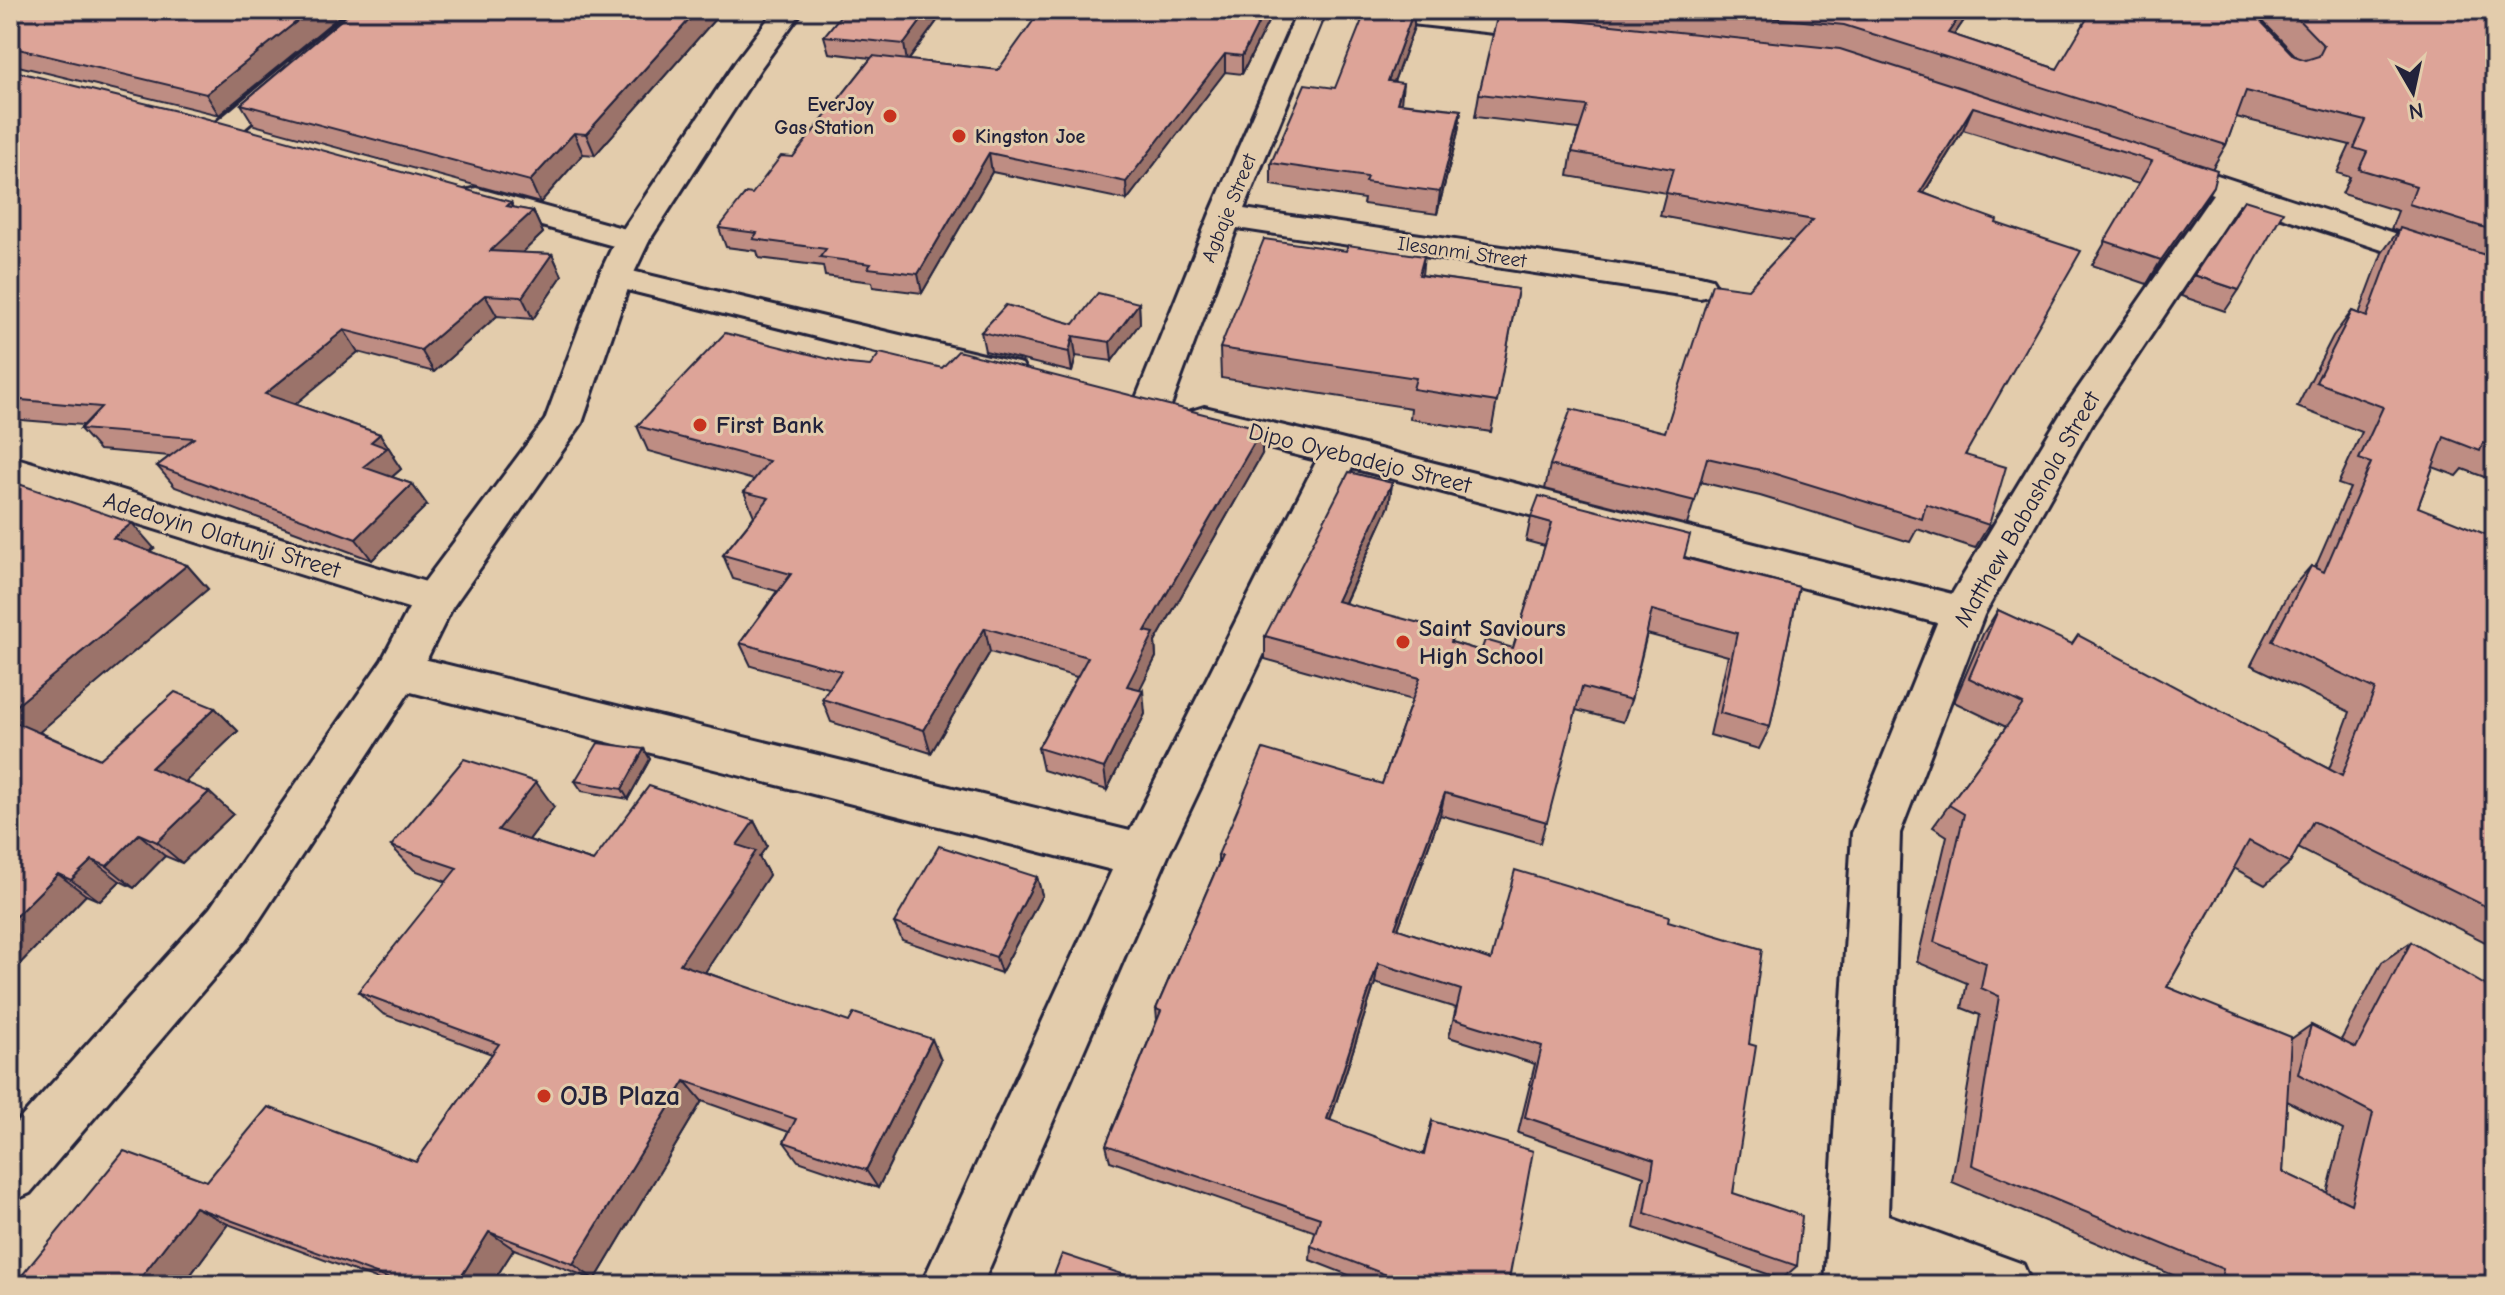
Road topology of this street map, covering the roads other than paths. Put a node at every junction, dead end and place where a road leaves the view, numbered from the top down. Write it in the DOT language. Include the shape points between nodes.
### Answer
graph roads {
  1 [pos="369,10"];
  2 [pos="789,10"];
  3 [pos="1312,10"];
  4 [pos="1356,10"];
  5 [pos="1588,35"];
  6 [pos="195,121"];
  7 [pos="2172,170"];
  8 [pos="2232,190"];
  9 [pos="452,191"];
  10 [pos="1225,216"];
  11 [pos="624,259"];
  12 [pos="2495,277"];
  13 [pos="1700,287"];
  14 [pos="1044,382"];
  15 [pos="1136,404"];
  16 [pos="1340,452"];
  17 [pos="10,470"];
  18 [pos="434,600"];
  19 [pos="1963,613"];
  20 [pos="399,671"];
  21 [pos="1143,856"];
  22 [pos="10,1173"];
  23 [pos="1856,1259"];
  24 [pos="951,1285"];
  25 [pos="2002,1285"];
  1 -- 6 [label="street" via="241,133"];
  2 -- 11 [label="street" via="747,66"];
  3 -- 10 [label="street, Agbaje Street"];
  4 -- 5 [label="street"];
  7 -- 8 [label="street"];
  8 -- 12 [label="street"];
  8 -- 19 [label="street, Matthew Babashola Street" via="2076,419"];
  9 -- 11 [label="street"];
  10 -- 13 [label="street, Ilesanmi Street"];
  10 -- 15 [label="street, Agbaje Street"];
  11 -- 14 [label="street"];
  11 -- 18 [label="street" via="563,423"];
  15 -- 16 [label="street, Dipo Oyebadejo Street"];
  16 -- 19 [label="street, Dipo Oyebadejo Street"];
  16 -- 21 [label="street"];
  17 -- 18 [label="street, Adedoyin Olatunji Street"];
  18 -- 20 [label="street"];
  19 -- 23 [label="street, Matthew Babashola Street" via="1876,833"];
  20 -- 21 [label="street"];
  20 -- 22 [label="street" via="228,924"];
  21 -- 24 [label="street"];
  23 -- 25 [label="street"];
}
